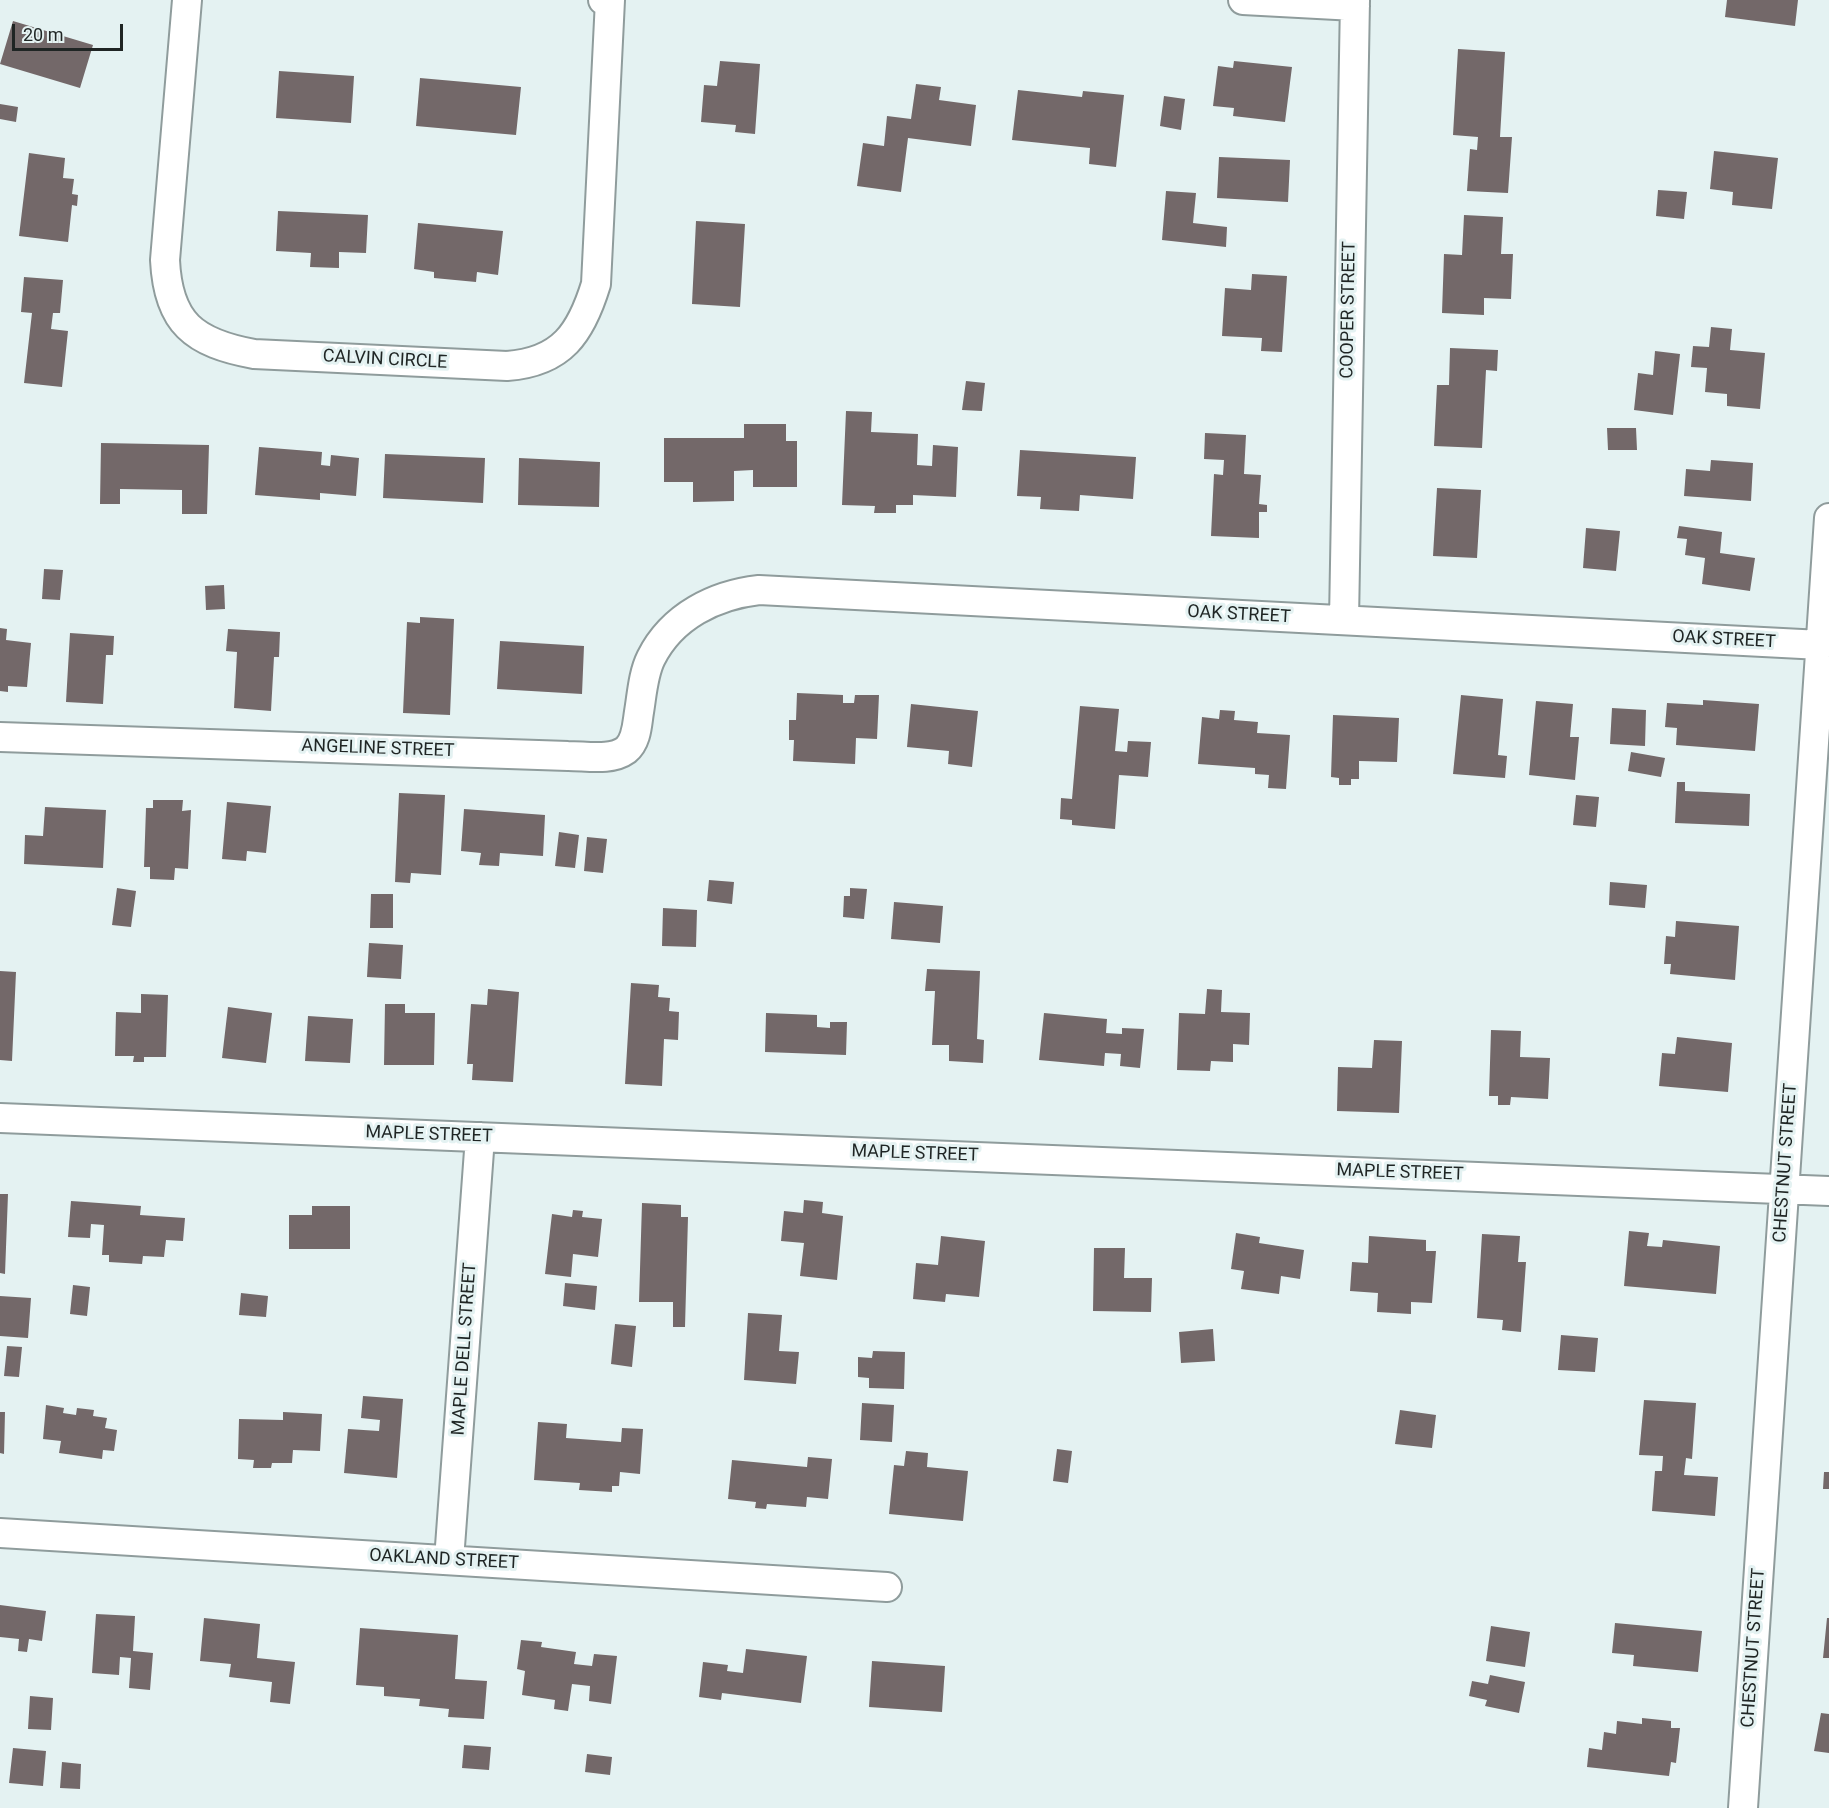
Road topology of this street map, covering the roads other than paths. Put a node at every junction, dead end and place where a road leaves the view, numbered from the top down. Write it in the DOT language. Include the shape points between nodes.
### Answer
graph roads {
  1 [pos="188,0"];
  2 [pos="603,0"];
  3 [pos="610,0"];
  4 [pos="1243,0"];
  5 [pos="1355,3"];
  6 [pos="1829,518"];
  7 [pos="1344,620"];
  8 [pos="669,633"];
  9 [pos="1821,645"];
  10 [pos="0,737"];
  11 [pos="0,1118"];
  12 [pos="480,1137"];
  13 [pos="1784,1189"];
  14 [pos="1829,1191"];
  15 [pos="0,1533"];
  16 [pos="449,1560"];
  17 [pos="887,1587"];
  18 [pos="1743,1808"];
  1 -- 3 [label="street, CALVIN CIRCLE" via="165,260 169,296 183,321 208,340 254,354 507,366 535,361 562,348 579,328 596,284"];
  2 -- 3 [label="street"];
  4 -- 5 [label="street"];
  5 -- 7 [label="street, COOPER STREET"];
  6 -- 9 [label="street, CHESTNUT STREET"];
  7 -- 8 [label="street, OAK STREET" via="759,590 739,592 703,606"];
  7 -- 9 [label="street, OAK STREET"];
  8 -- 10 [label="street, ANGELINE STREET" via="651,659 634,739 626,750 615,755"];
  9 -- 13 [label="street, CHESTNUT STREET"];
  11 -- 12 [label="street, MAPLE STREET"];
  12 -- 13 [label="street, MAPLE STREET"];
  12 -- 16 [label="street, MAPLE DELL STREET"];
  13 -- 14 [label="street, MAPLE STREET"];
  13 -- 18 [label="street, CHESTNUT STREET"];
  15 -- 16 [label="street, OAKLAND STREET"];
  16 -- 17 [label="street, OAKLAND STREET"];
}
